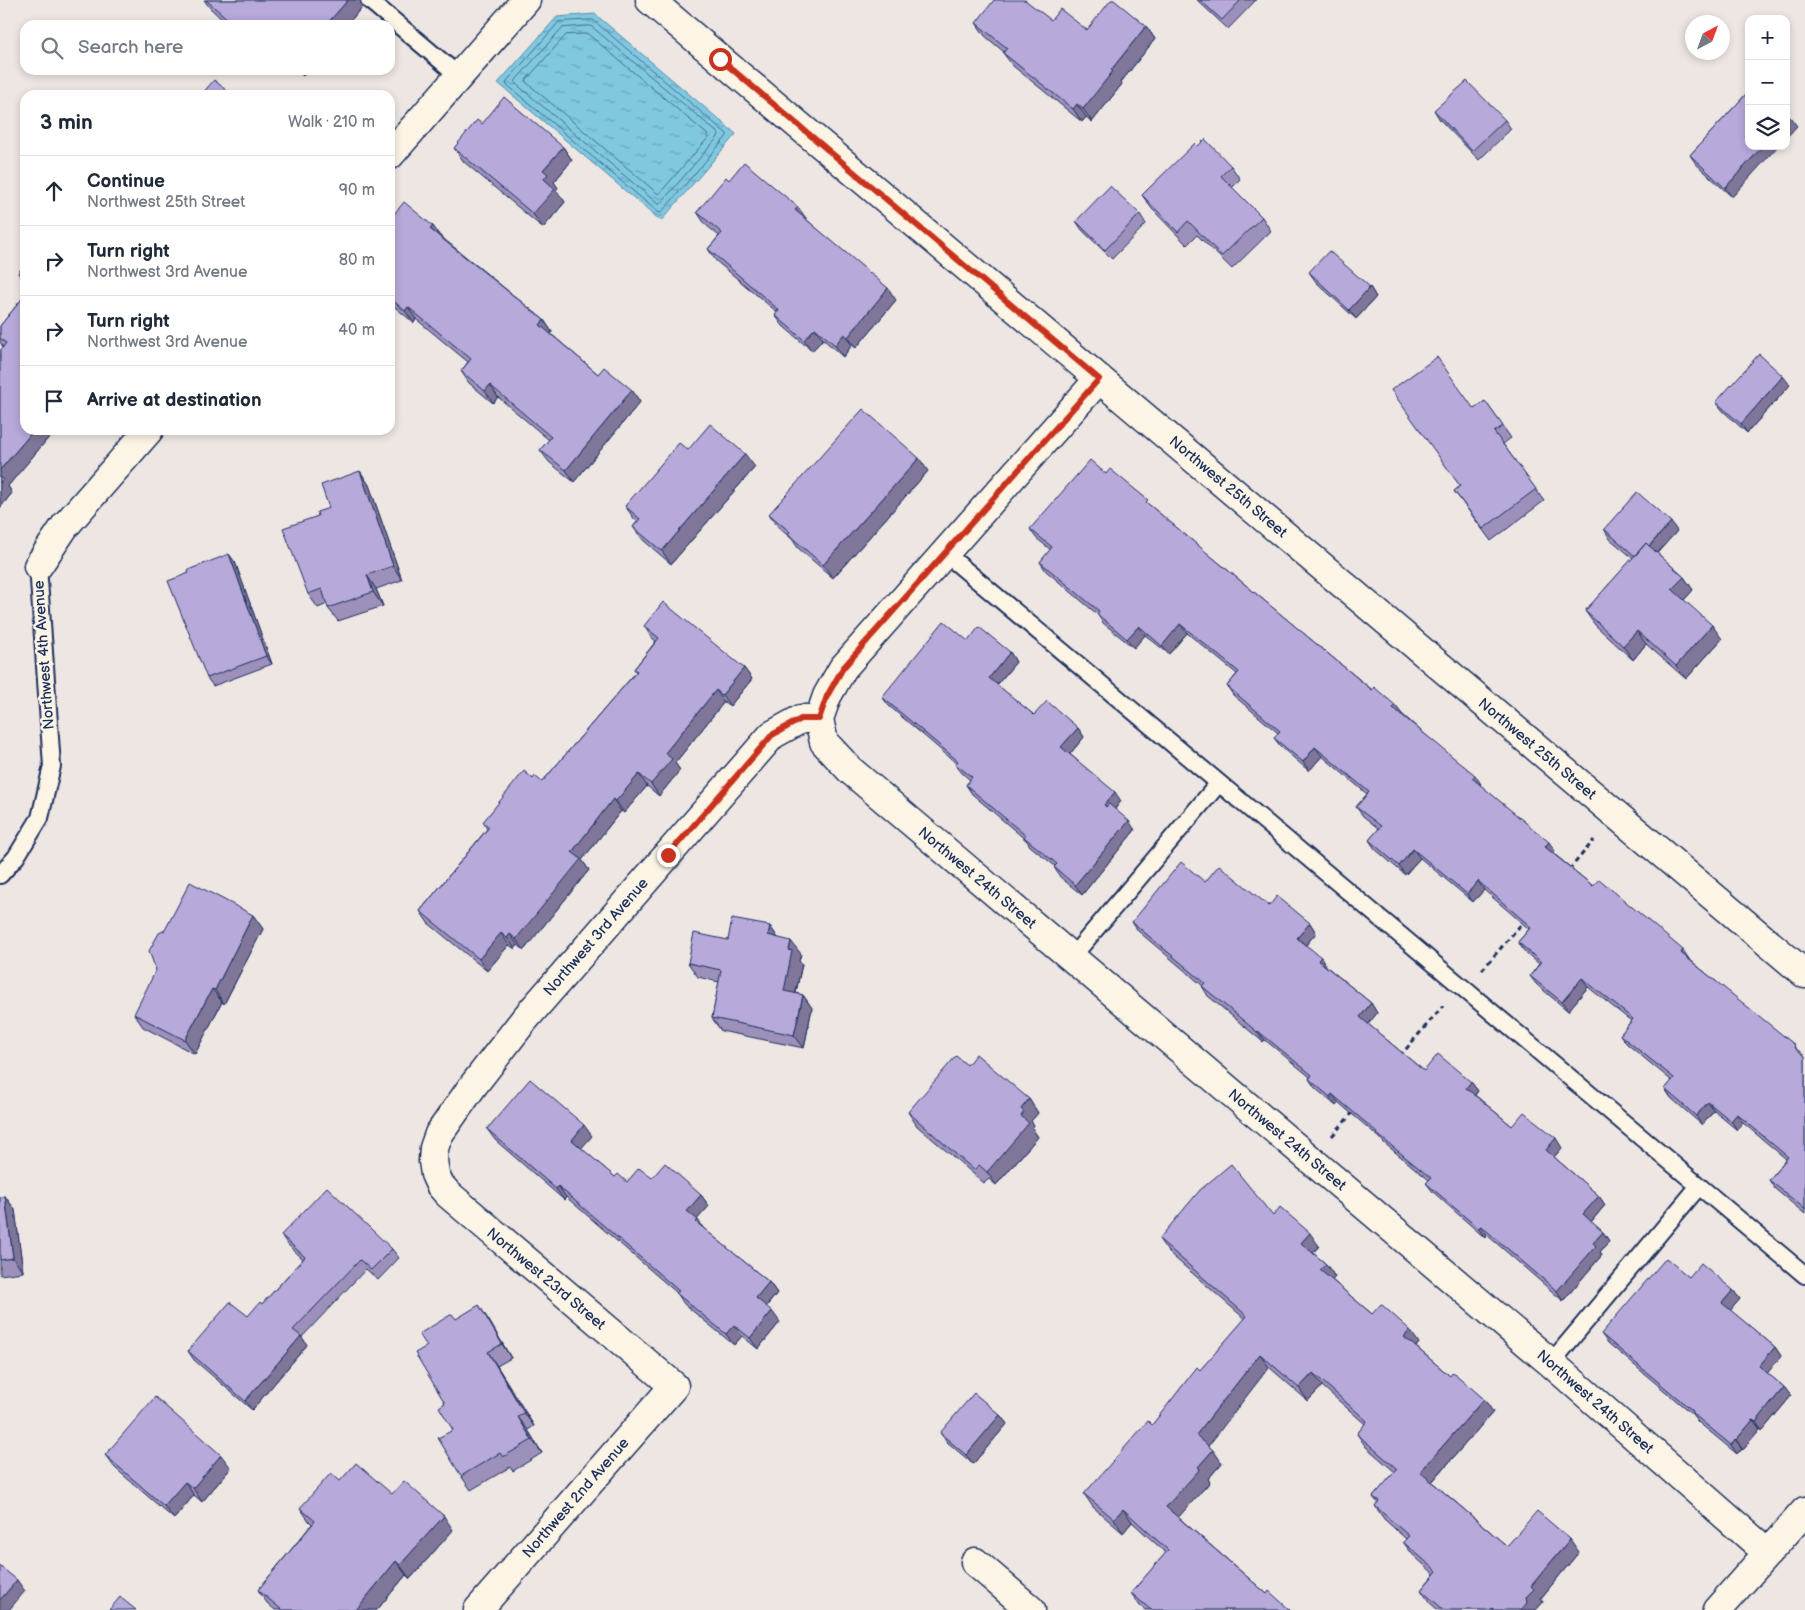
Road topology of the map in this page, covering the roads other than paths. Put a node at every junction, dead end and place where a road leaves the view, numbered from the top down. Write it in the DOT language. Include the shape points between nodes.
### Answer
graph roads {
  1 [pos="369,0"];
  2 [pos="526,0"];
  3 [pos="650,0"];
  4 [pos="393,20"];
  5 [pos="395,22"];
  6 [pos="460,76"];
  7 [pos="395,149"];
  8 [pos="1099,379"];
  9 [pos="145,435"];
  10 [pos="944,553"];
  11 [pos="38,566"];
  12 [pos="819,719"];
  13 [pos="1218,783"];
  14 [pos="0,875"];
  15 [pos="1071,958"];
  16 [pos="1805,974"];
  17 [pos="433,1161"];
  18 [pos="1699,1186"];
  19 [pos="1805,1275"];
  20 [pos="1551,1363"];
  21 [pos="674,1386"];
  22 [pos="1805,1511"];
  23 [pos="1768,1553"];
  24 [pos="974,1562"];
  25 [pos="478,1610"];
  26 [pos="1030,1610"];
  27 [pos="1717,1610"];
  1 -- 4 [label="lane"];
  2 -- 6 [label="street"];
  3 -- 8 [label="street, Northwest 25th Street"];
  5 -- 6 [label="lane"];
  6 -- 7 [label="street"];
  8 -- 10 [label="street"];
  8 -- 16 [label="street, Northwest 25th Street"];
  9 -- 11 [label="street, Northwest 4th Avenue" via="65,526"];
  10 -- 12 [label="street" via="843,668 827,696"];
  10 -- 13 [label="lane"];
  11 -- 14 [label="lane, Northwest 4th Avenue" via="52,766 40,818 16,857"];
  12 -- 15 [label="street, Northwest 24th Street" via="824,742 850,770"];
  12 -- 17 [label="street, Northwest 3rd Avenue" via="801,719 765,742 524,1020 439,1134"];
  13 -- 15 [label="lane"];
  13 -- 18 [label="lane"];
  15 -- 20 [label="street, Northwest 24th Street"];
  17 -- 21 [label="street, Northwest 23rd Street" via="440,1185 448,1194"];
  18 -- 19 [label="lane"];
  18 -- 20 [label="lane"];
  20 -- 23 [label="street, Northwest 24th Street"];
  21 -- 25 [label="street, Northwest 2nd Avenue"];
  22 -- 23 [label="street"];
  23 -- 27 [label="street"];
  24 -- 26 [label="street"];
}
